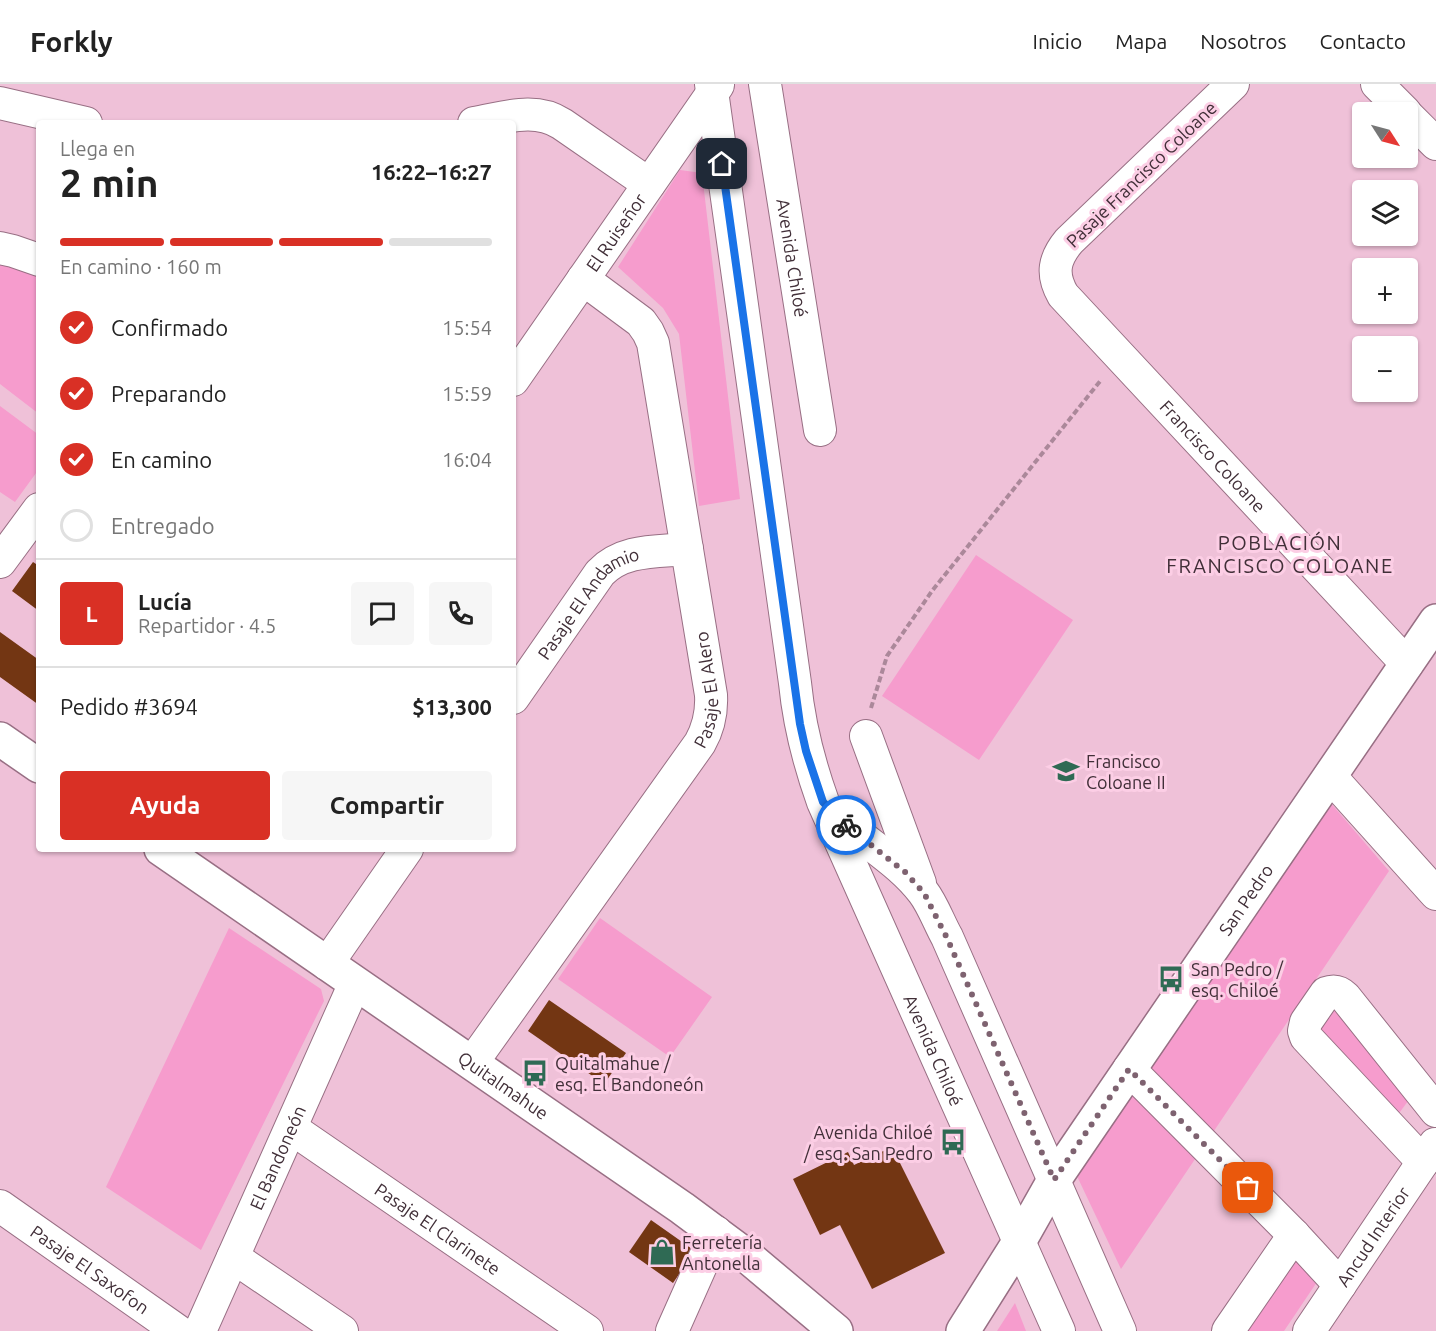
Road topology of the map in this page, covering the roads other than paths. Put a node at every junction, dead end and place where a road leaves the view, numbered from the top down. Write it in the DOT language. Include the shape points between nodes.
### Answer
graph roads {
  1 [pos="765,84"];
  2 [pos="1233,84"];
  3 [pos="1377,84"];
  4 [pos="714,87"];
  5 [pos="1394,102"];
  6 [pos="0,103"];
  7 [pos="73,120"];
  8 [pos="491,120"];
  9 [pos="1418,126"];
  10 [pos="1436,144"];
  11 [pos="649,184"];
  12 [pos="0,248"];
  13 [pos="36,259"];
  14 [pos="1056,268"];
  15 [pos="583,279"];
  16 [pos="518,363"];
  17 [pos="820,430"];
  18 [pos="36,513"];
  19 [pos="687,549"];
  20 [pos="0,562"];
  21 [pos="1436,621"];
  22 [pos="1407,664"];
  23 [pos="516,694"];
  24 [pos="866,736"];
  25 [pos="0,739"];
  26 [pos="36,764"];
  27 [pos="1330,776"];
  28 [pos="823,802"];
  29 [pos="405,852"];
  30 [pos="176,853"];
  31 [pos="924,893"];
  32 [pos="1436,894"];
  33 [pos="327,964"];
  34 [pos="355,983"];
  35 [pos="472,1063"];
  36 [pos="1129,1069"];
  37 [pos="1436,1111"];
  38 [pos="291,1128"];
  39 [pos="1430,1152"];
  40 [pos="1054,1180"];
  41 [pos="0,1206"];
  42 [pos="716,1232"];
  43 [pos="1294,1235"];
  44 [pos="1019,1242"];
  45 [pos="233,1257"];
  46 [pos="1340,1285"];
  47 [pos="178,1331"];
  48 [pos="200,1331"];
  49 [pos="342,1331"];
  50 [pos="587,1331"];
  51 [pos="672,1331"];
  52 [pos="837,1331"];
  53 [pos="963,1331"];
  54 [pos="1059,1331"];
  55 [pos="1120,1331"];
  56 [pos="1228,1331"];
  57 [pos="1309,1331"];
  1 -- 17 [label="street, Avenida Chiloé"];
  2 -- 14 [label="street, Pasaje Francisco Coloane" via="1069,241"];
  3 -- 5 [label="street"];
  4 -- 11 [label="street, El Ruiseñor"];
  4 -- 28 [label="street, Avenida Chiloé" via="797,704 806,751"];
  6 -- 7 [label="street"];
  8 -- 11 [label="street" via="537,113 555,119"];
  9 -- 10 [label="street"];
  11 -- 15 [label="street, El Ruiseñor"];
  12 -- 13 [label="street"];
  14 -- 22 [label="street, Francisco Coloane" via="1063,296"];
  15 -- 16 [label="street, El Ruiseñor"];
  15 -- 19 [label="street, Pasaje El Alero" via="641,322 653,343"];
  18 -- 20 [label="street"];
  19 -- 23 [label="street, Pasaje El Andamio" via="636,554 607,566"];
  19 -- 35 [label="street, Pasaje El Alero" via="711,695 707,732"];
  21 -- 22 [label="street, San Pedro"];
  22 -- 27 [label="street, San Pedro"];
  24 -- 31 [label="street"];
  25 -- 26 [label="street"];
  27 -- 32 [label="street"];
  27 -- 36 [label="street, San Pedro"];
  28 -- 31 [label="street, Avenida Chiloé"];
  28 -- 44 [label="street, Avenida Chiloé"];
  29 -- 33 [label="street"];
  30 -- 33 [label="street, Quitalmahue"];
  31 -- 40 [label="street, Avenida Chiloé"];
  33 -- 34 [label="street, Quitalmahue"];
  34 -- 35 [label="street, Quitalmahue"];
  34 -- 38 [label="street, El Bandoneón"];
  35 -- 42 [label="street, Quitalmahue"];
  36 -- 40 [label="street, San Pedro"];
  36 -- 43 [label="street"];
  37 -- 39 [label="street" via="1345,997 1337,992 1326,993 1304,1026 1306,1037"];
  38 -- 45 [label="street, El Bandoneón"];
  38 -- 50 [label="street, Pasaje El Clarinete"];
  39 -- 46 [label="street, Ancud Interior"];
  40 -- 44 [label="street, San Pedro"];
  40 -- 55 [label="street, Avenida Chiloé"];
  41 -- 47 [label="street, Pasaje El Saxofon"];
  42 -- 51 [label="street"];
  42 -- 52 [label="street, Quitalmahue"];
  43 -- 46 [label="street"];
  43 -- 56 [label="street"];
  44 -- 53 [label="street, San Pedro"];
  44 -- 54 [label="street, Avenida Chiloé"];
  45 -- 48 [label="street, El Bandoneón"];
  45 -- 49 [label="street"];
  46 -- 57 [label="street, Ancud Interior"];
}
